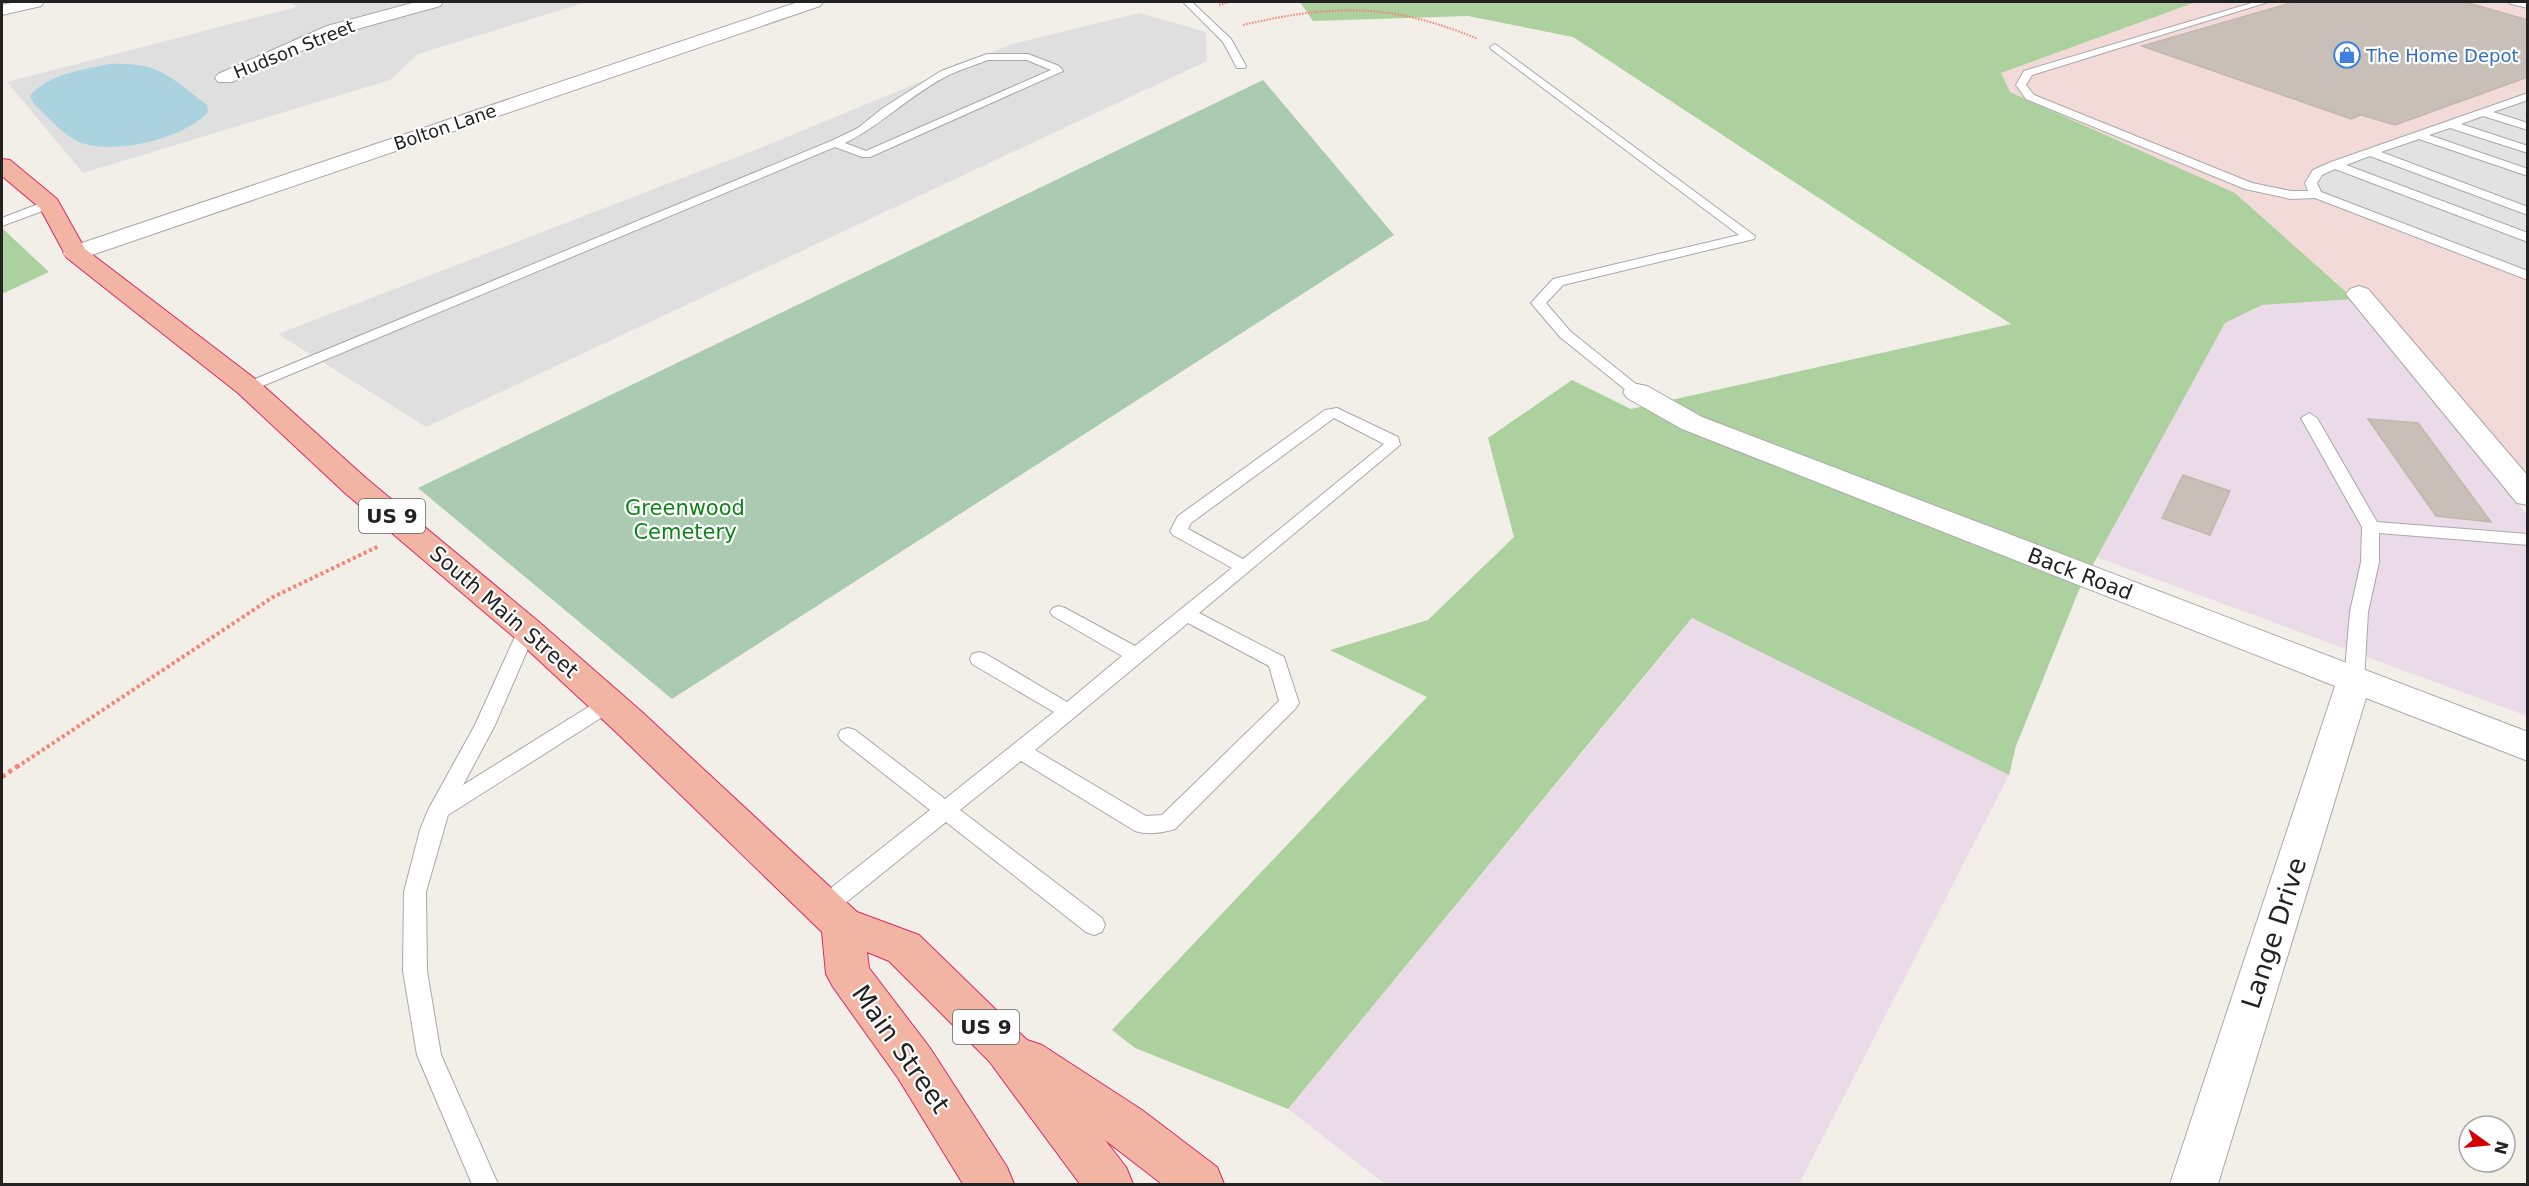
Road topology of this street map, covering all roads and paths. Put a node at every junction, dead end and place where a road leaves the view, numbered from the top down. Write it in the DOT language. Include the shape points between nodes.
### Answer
graph roads {
  1 [pos="35,2"];
  2 [pos="434,2"];
  3 [pos="814,2"];
  4 [pos="1187,2"];
  5 [pos="2263,2"];
  6 [pos="2514,2"];
  7 [pos="2528,5"];
  8 [pos="2,10"];
  9 [pos="1218,32"];
  10 [pos="1495,47"];
  11 [pos="1241,66"];
  12 [pos="225,78"];
  13 [pos="2527,96"];
  14 [pos="2482,112"];
  15 [pos="2450,123"];
  16 [pos="2528,127"];
  17 [pos="2418,135"];
  18 [pos="835,143"];
  19 [pos="2528,150"];
  20 [pos="2369,152"];
  21 [pos="2,165"];
  22 [pos="2335,165"];
  23 [pos="2528,174"];
  24 [pos="2316,194"];
  25 [pos="49,204"];
  26 [pos="2528,211"];
  27 [pos="2,222"];
  28 [pos="2528,238"];
  29 [pos="75,253"];
  30 [pos="2528,276"];
  31 [pos="2359,294"];
  32 [pos="248,387"];
  33 [pos="1636,392"];
  34 [pos="2308,418"];
  35 [pos="2528,496"];
  36 [pos="2371,527"];
  37 [pos="410,531"];
  38 [pos="2528,540"];
  39 [pos="1244,567"];
  40 [pos="1059,612"];
  41 [pos="1186,614"];
  42 [pos="527,630"];
  43 [pos="1135,655"];
  44 [pos="979,659"];
  45 [pos="2354,681"];
  46 [pos="608,704"];
  47 [pos="1067,711"];
  48 [pos="848,735"];
  49 [pos="2528,747"];
  50 [pos="1020,751"];
  51 [pos="2,777"];
  52 [pos="439,810"];
  53 [pos="946,810"];
  54 [pos="833,915"];
  55 [pos="1094,925"];
  56 [pos="1005,1046"];
  57 [pos="485,1185"];
  58 [pos="990,1185"];
  59 [pos="1109,1185"];
  60 [pos="1200,1185"];
  61 [pos="2194,1185"];
  1 -- 8 [label="street"];
  2 -- 12 [label="street, Hudson Street" via="333,30"];
  3 -- 29 [label="street, Bolton Lane"];
  4 -- 9 [label="lane"];
  5 -- 24 [label="lane" via="2028,74 2021,85 2030,97 2249,186 2290,195"];
  6 -- 7 [label="lane"];
  9 -- 10 [label="path" via="1298,12 1358,8 1390,11 1430,22"];
  9 -- 11 [label="lane"];
  10 -- 33 [label="lane" via="1749,236 1558,282 1538,303 1565,334"];
  13 -- 14 [label="lane"];
  14 -- 15 [label="lane"];
  14 -- 16 [label="lane"];
  15 -- 17 [label="lane"];
  15 -- 19 [label="lane"];
  17 -- 20 [label="lane"];
  17 -- 23 [label="lane"];
  18 -- 18 [label="lane" via="866,155 1058,72 1028,57 987,57 945,73 862,130"];
  18 -- 32 [label="lane"];
  20 -- 22 [label="lane"];
  20 -- 26 [label="lane"];
  21 -- 25 [label="highway, South Main Street / US 9"];
  22 -- 24 [label="lane" via="2317,173 2311,183"];
  22 -- 28 [label="lane"];
  24 -- 30 [label="lane"];
  25 -- 27 [label="lane"];
  25 -- 29 [label="highway, South Main Street / US 9"];
  29 -- 32 [label="highway, South Main Street / US 9"];
  31 -- 35 [label="street"];
  32 -- 37 [label="highway, South Main Street / US 9"];
  33 -- 45 [label="street, Back Road" via="1692,423"];
  34 -- 36 [label="lane"];
  36 -- 38 [label="lane"];
  36 -- 45 [label="lane"];
  37 -- 42 [label="highway, South Main Street / US 9"];
  37 -- 51 [label="path" via="273,597"];
  39 -- 39 [label="lane" via="1392,446 1392,440 1330,412 1184,520 1179,531"];
  39 -- 41 [label="lane"];
  40 -- 43 [label="lane"];
  41 -- 43 [label="lane"];
  41 -- 50 [label="lane" via="1277,662 1289,702 1167,823 1143,825"];
  42 -- 46 [label="highway, South Main Street / US 9"];
  42 -- 52 [label="lane" via="484,725"];
  43 -- 47 [label="lane"];
  44 -- 47 [label="lane"];
  45 -- 49 [label="street, Back Road"];
  45 -- 61 [label="street, Lange Drive"];
  46 -- 52 [label="lane"];
  46 -- 54 [label="highway, South Main Street / US 9"];
  47 -- 50 [label="lane"];
  48 -- 53 [label="lane"];
  50 -- 53 [label="lane"];
  52 -- 57 [label="lane" via="415,892 415,971 429,1054"];
  53 -- 54 [label="lane"];
  53 -- 55 [label="lane"];
  54 -- 56 [label="highway, US 9" via="904,948"];
  54 -- 58 [label="highway, Main Street" via="848,974 914,1064"];
  56 -- 59 [label="highway, US 9"];
  56 -- 60 [label="highway" via="1125,1126"];
}
